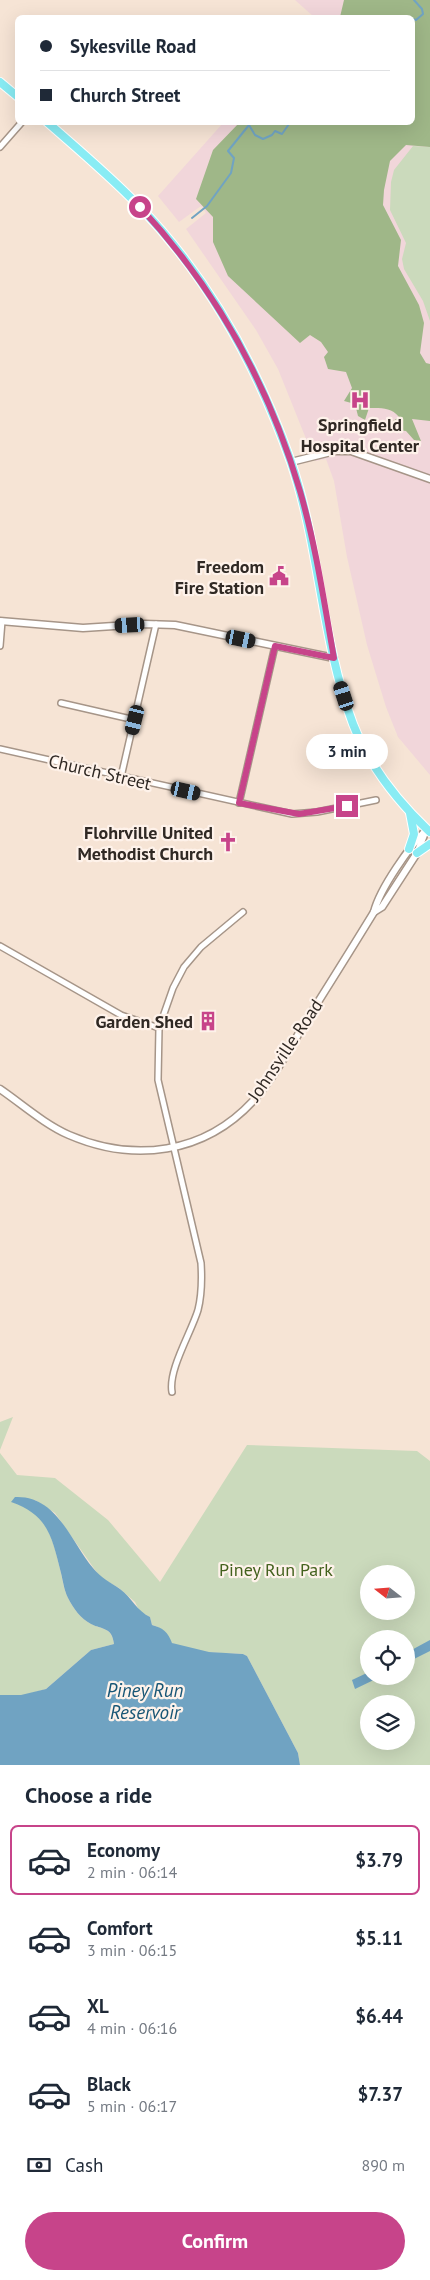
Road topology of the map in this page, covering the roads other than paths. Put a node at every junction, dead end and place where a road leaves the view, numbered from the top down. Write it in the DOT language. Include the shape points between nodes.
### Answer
graph roads {
  1 [pos="0,82"];
  2 [pos="15,94"];
  3 [pos="19,125"];
  4 [pos="50,125"];
  5 [pos="0,147"];
  6 [pos="291,462"];
  7 [pos="430,479"];
  8 [pos="1,621"];
  9 [pos="156,624"];
  10 [pos="0,646"];
  11 [pos="275,646"];
  12 [pos="334,658"];
  13 [pos="61,704"];
  14 [pos="135,720"];
  15 [pos="0,749"];
  16 [pos="121,776"];
  17 [pos="376,800"];
  18 [pos="239,803"];
  19 [pos="410,812"];
  20 [pos="428,830"];
  21 [pos="430,844"];
  22 [pos="409,849"];
  23 [pos="418,853"];
  24 [pos="243,912"];
  25 [pos="374,912"];
  26 [pos="0,946"];
  27 [pos="159,1028"];
  28 [pos="0,1088"];
  29 [pos="174,1148"];
  30 [pos="172,1392"];
  1 -- 2 [label="main road"];
  3 -- 5 [label="street"];
  4 -- 6 [label="main road" via="140,207 196,276 221,312 248,361"];
  6 -- 7 [label="street" via="335,451 352,451"];
  6 -- 12 [label="main road" via="309,523"];
  8 -- 9 [label="street" via="83,628"];
  8 -- 10 [label="street"];
  9 -- 11 [label="street"];
  9 -- 14 [label="street"];
  11 -- 12 [label="street"];
  11 -- 18 [label="street"];
  12 -- 19 [label="main road" via="347,705 365,748"];
  13 -- 14 [label="street"];
  14 -- 16 [label="street"];
  15 -- 16 [label="street, Church Street"];
  16 -- 18 [label="street, Church Street"];
  17 -- 18 [label="street, Church Street" via="299,814"];
  19 -- 20 [label="main road"];
  19 -- 22 [label="main road" via="414,834"];
  20 -- 22 [label="street, Johnsville Road"];
  20 -- 23 [label="street, Johnsville Road"];
  21 -- 23 [label="main road"];
  22 -- 25 [label="street, Johnsville Road"];
  23 -- 25 [label="street, Johnsville Road" via="382,908"];
  24 -- 27 [label="street" via="201,947 184,967"];
  25 -- 29 [label="street, Johnsville Road" via="254,1100 223,1126"];
  26 -- 27 [label="street" via="121,1015"];
  27 -- 29 [label="street" via="158,1080"];
  28 -- 29 [label="street, Johnsville Road" via="67,1134 102,1148 149,1151"];
  29 -- 30 [label="street" via="201,1263 202,1280 198,1310 172,1378"];
}
